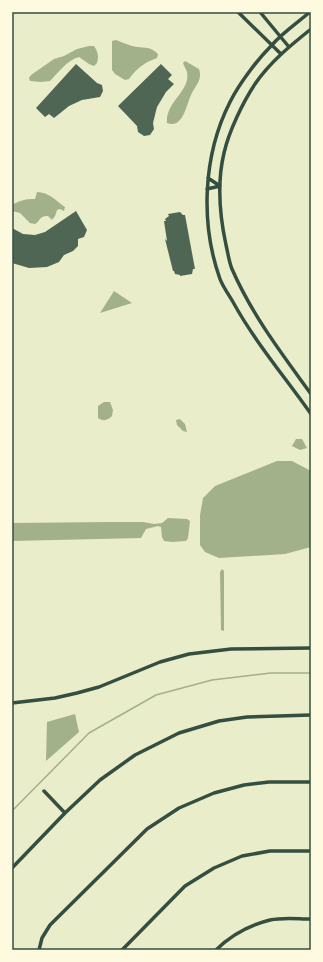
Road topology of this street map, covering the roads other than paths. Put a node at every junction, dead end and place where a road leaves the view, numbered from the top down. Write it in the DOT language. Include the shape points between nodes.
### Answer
graph roads {
  1 [pos="238,12"];
  2 [pos="260,12"];
  3 [pos="310,12"];
  4 [pos="311,29"];
  5 [pos="280,38"];
  6 [pos="271,45"];
  7 [pos="289,47"];
  8 [pos="281,54"];
  9 [pos="208,178"];
  10 [pos="220,186"];
  11 [pos="207,189"];
  12 [pos="311,394"];
  13 [pos="311,414"];
  14 [pos="311,648"];
  15 [pos="12,703"];
  16 [pos="311,714"];
  17 [pos="311,782"];
  18 [pos="44,792"];
  19 [pos="65,813"];
  20 [pos="311,851"];
  21 [pos="12,868"];
  22 [pos="311,919"];
  23 [pos="39,950"];
  24 [pos="122,950"];
  25 [pos="216,950"];
  1 -- 6 [label="street"];
  2 -- 5 [label="street"];
  3 -- 5 [label="street"];
  4 -- 7 [label="street"];
  5 -- 6 [label="street"];
  5 -- 7 [label="street"];
  6 -- 8 [label="street"];
  6 -- 9 [label="street" via="230,102 216,137"];
  7 -- 8 [label="street"];
  8 -- 10 [label="street" via="255,84 238,114 224,153"];
  9 -- 10 [label="street"];
  9 -- 11 [label="street"];
  10 -- 11 [label="street"];
  10 -- 12 [label="street" via="222,225 232,267 264,328"];
  11 -- 13 [label="street" via="209,237 220,279 243,320"];
  14 -- 15 [label="street" via="231,649 189,654 160,662 99,687 55,698"];
  16 -- 19 [label="street" via="219,721 179,733 135,755 100,780"];
  17 -- 23 [label="street" via="244,785 214,793 179,808 147,829 50,925 42,938"];
  18 -- 19 [label="street"];
  19 -- 21 [label="street"];
  20 -- 24 [label="street" via="270,851 242,856 214,868 185,886"];
  22 -- 25 [label="street" via="271,920 246,929 226,940"];
}
